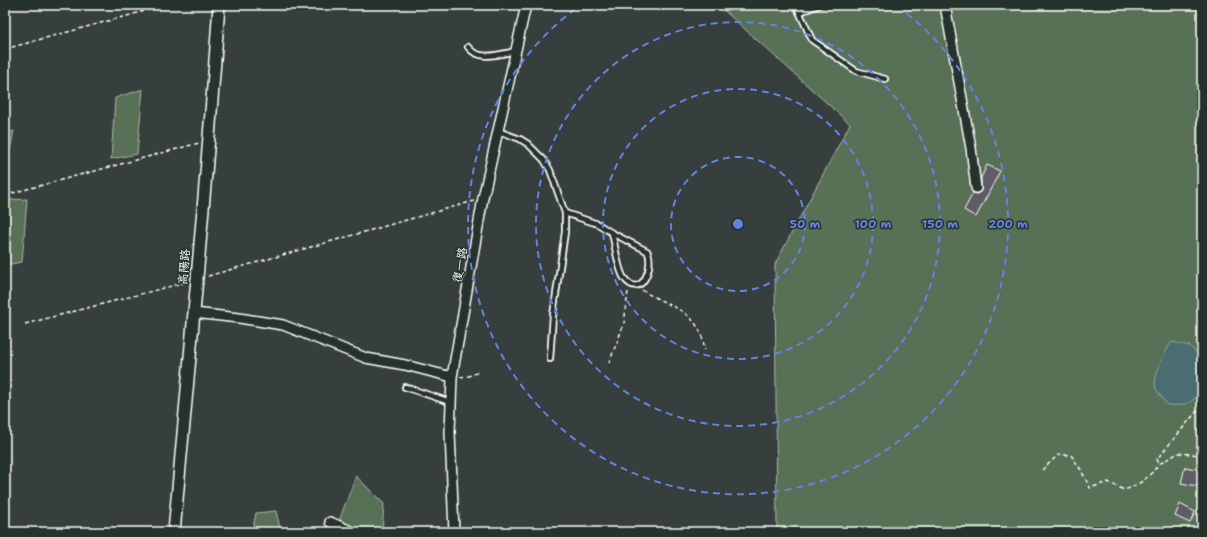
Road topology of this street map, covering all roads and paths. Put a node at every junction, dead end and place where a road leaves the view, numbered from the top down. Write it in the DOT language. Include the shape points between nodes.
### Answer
graph roads {
  1 [pos="168,5"];
  2 [pos="219,5"];
  3 [pos="526,5"];
  4 [pos="796,5"];
  5 [pos="819,5"];
  6 [pos="945,5"];
  7 [pos="800,12"];
  8 [pos="468,47"];
  9 [pos="5,49"];
  10 [pos="516,51"];
  11 [pos="885,79"];
  12 [pos="498,132"];
  13 [pos="210,140"];
  14 [pos="976,188"];
  15 [pos="5,196"];
  16 [pos="483,198"];
  17 [pos="564,213"];
  18 [pos="612,233"];
  19 [pos="196,280"];
  20 [pos="630,283"];
  21 [pos="635,286"];
  22 [pos="194,313"];
  23 [pos="25,324"];
  24 [pos="705,350"];
  25 [pos="550,359"];
  26 [pos="610,363"];
  27 [pos="479,372"];
  28 [pos="452,378"];
  29 [pos="405,387"];
  30 [pos="450,402"];
  31 [pos="1202,406"];
  32 [pos="1202,455"];
  33 [pos="1159,464"];
  34 [pos="1042,470"];
  35 [pos="330,522"];
  36 [pos="174,532"];
  37 [pos="353,532"];
  38 [pos="454,532"];
  1 -- 9 [label="path"];
  2 -- 13 [label="street, 高陽路"];
  3 -- 10 [label="street, 復一路"];
  4 -- 7 [label="lane"];
  5 -- 7 [label="lane"];
  6 -- 14 [label="street"];
  7 -- 11 [label="lane" via="812,40 856,71"];
  8 -- 10 [label="lane" via="471,52 482,56"];
  10 -- 12 [label="street, 復一路"];
  12 -- 16 [label="street, 復一路"];
  12 -- 17 [label="lane" via="520,139 544,160 550,170"];
  13 -- 15 [label="path"];
  13 -- 19 [label="street, 高陽路"];
  16 -- 19 [label="path"];
  16 -- 28 [label="street, 復一路"];
  17 -- 18 [label="lane" via="598,224"];
  17 -- 25 [label="lane" via="565,232 553,315"];
  18 -- 20 [label="lane" via="621,271"];
  18 -- 21 [label="lane" via="649,254 645,279"];
  19 -- 22 [label="street, 高陽路"];
  19 -- 23 [label="path"];
  20 -- 21 [label="lane"];
  20 -- 26 [label="path" via="624,324"];
  21 -- 24 [label="path" via="690,317 697,325"];
  22 -- 28 [label="street" via="282,325 366,358 405,365"];
  22 -- 36 [label="street, 高陽路"];
  27 -- 28 [label="path"];
  28 -- 30 [label="street, 復一路"];
  29 -- 30 [label="lane"];
  30 -- 38 [label="street, 復一路"];
  31 -- 33 [label="path" via="1157,459"];
  32 -- 33 [label="path" via="1178,453"];
  33 -- 34 [label="path" via="1149,477 1135,487 1124,490 1108,482 1090,488 1071,456 1058,455"];
  35 -- 37 [label="street"];
}
